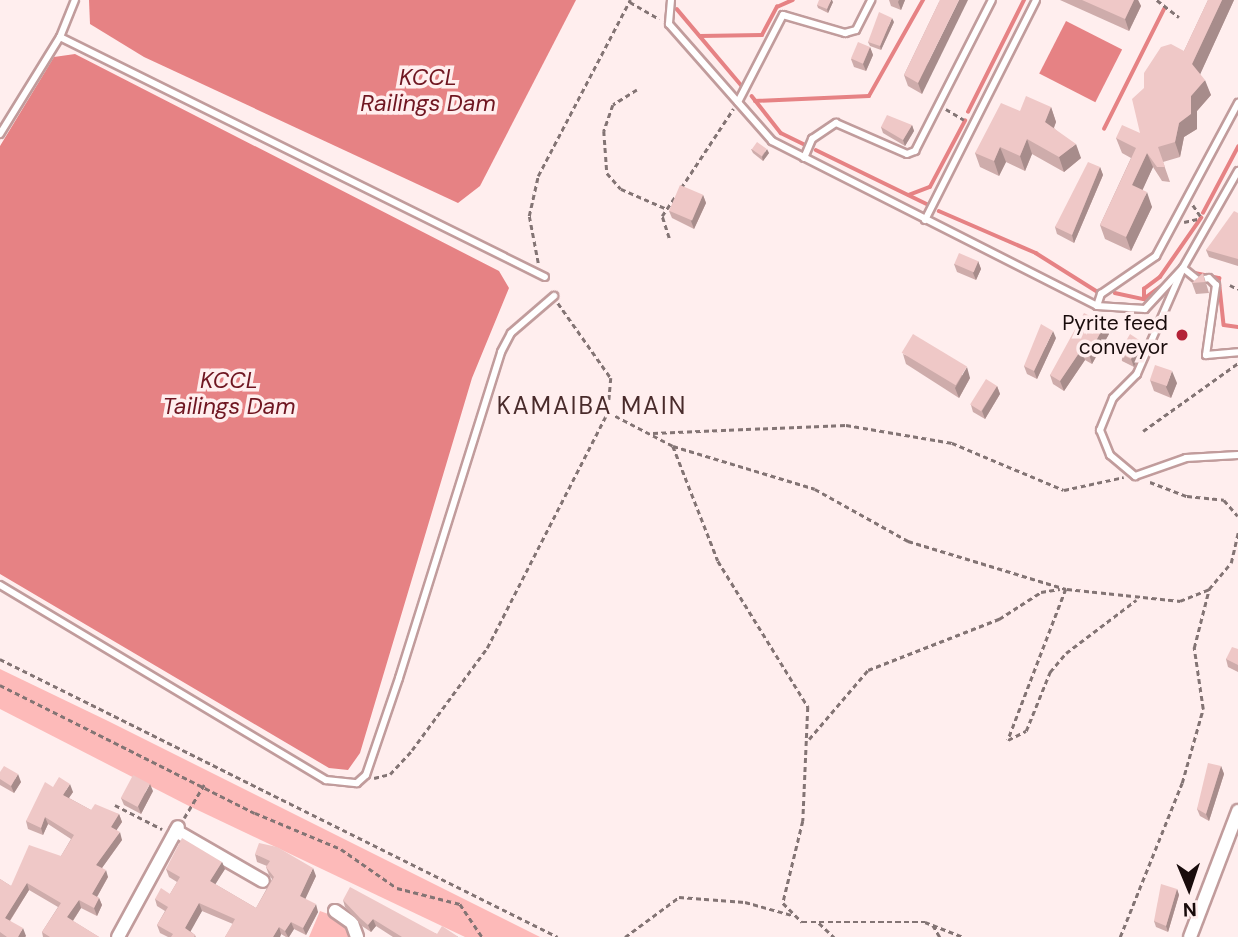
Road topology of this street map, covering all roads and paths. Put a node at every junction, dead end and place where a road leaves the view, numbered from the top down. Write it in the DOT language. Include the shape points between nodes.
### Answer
graph roads {
  1 [pos="75,0"];
  2 [pos="671,0"];
  3 [pos="871,0"];
  4 [pos="992,0"];
  5 [pos="1036,0"];
  6 [pos="1157,0"];
  7 [pos="629,1"];
  8 [pos="1179,17"];
  9 [pos="669,24"];
  10 [pos="60,37"];
  11 [pos="637,90"];
  12 [pos="738,102"];
  13 [pos="1238,103"];
  14 [pos="939,105"];
  15 [pos="973,124"];
  16 [pos="0,134"];
  17 [pos="804,158"];
  18 [pos="1238,172"];
  19 [pos="1188,198"];
  20 [pos="667,209"];
  21 [pos="1201,218"];
  22 [pos="925,220"];
  23 [pos="1213,222"];
  24 [pos="1174,225"];
  25 [pos="669,238"];
  26 [pos="1184,268"];
  27 [pos="545,277"];
  28 [pos="1230,285"];
  29 [pos="1238,289"];
  30 [pos="554,296"];
  31 [pos="1097,306"];
  32 [pos="1238,352"];
  33 [pos="1238,363"];
  34 [pos="608,412"];
  35 [pos="1143,431"];
  36 [pos="653,433"];
  37 [pos="673,446"];
  38 [pos="1238,455"];
  39 [pos="1135,476"];
  40 [pos="1238,516"];
  41 [pos="1238,533"];
  42 [pos="0,585"];
  43 [pos="1066,589"];
  44 [pos="1209,589"];
  45 [pos="1137,600"];
  46 [pos="0,659"];
  47 [pos="0,685"];
  48 [pos="809,739"];
  49 [pos="366,775"];
  50 [pos="204,784"];
  51 [pos="115,805"];
  52 [pos="1238,811"];
  53 [pos="175,832"];
  54 [pos="263,881"];
  55 [pos="335,911"];
  56 [pos="795,916"];
  57 [pos="818,923"];
  58 [pos="933,925"];
  59 [pos="118,937"];
  60 [pos="357,937"];
  61 [pos="482,937"];
  62 [pos="558,937"];
  63 [pos="625,937"];
  64 [pos="834,937"];
  65 [pos="940,937"];
  66 [pos="963,937"];
  67 [pos="1120,937"];
  68 [pos="1189,937"];
  1 -- 10 [label="lane"];
  2 -- 9 [label="lane"];
  3 -- 12 [label="lane" via="856,30 819,26 783,15"];
  4 -- 14 [label="lane"];
  5 -- 15 [label="lane"];
  6 -- 8 [label="path"];
  7 -- 9 [label="path"];
  7 -- 27 [label="path" via="538,176 529,216"];
  9 -- 12 [label="lane"];
  10 -- 16 [label="lane"];
  10 -- 27 [label="lane"];
  11 -- 20 [label="path" via="613,105 604,131 607,173 621,189"];
  12 -- 17 [label="lane" via="772,141"];
  12 -- 20 [label="path"];
  13 -- 19 [label="lane"];
  14 -- 15 [label="path"];
  14 -- 17 [label="lane" via="907,154 836,123 812,139"];
  15 -- 22 [label="lane"];
  17 -- 22 [label="lane"];
  18 -- 23 [label="lane"];
  19 -- 21 [label="path"];
  19 -- 24 [label="lane"];
  20 -- 25 [label="path" via="662,225"];
  21 -- 23 [label="path"];
  21 -- 24 [label="path"];
  22 -- 31 [label="lane"];
  23 -- 26 [label="lane"];
  24 -- 31 [label="lane" via="1156,256 1101,294"];
  26 -- 31 [label="lane" via="1145,309"];
  26 -- 32 [label="lane" via="1216,285 1206,355"];
  26 -- 39 [label="lane" via="1137,374 1113,398 1100,430 1110,455"];
  28 -- 29 [label="path"];
  30 -- 34 [label="path" via="611,378"];
  30 -- 49 [label="lane" via="511,333 501,352"];
  33 -- 35 [label="path"];
  34 -- 36 [label="path"];
  34 -- 49 [label="path" via="486,648 390,774"];
  36 -- 37 [label="path"];
  36 -- 39 [label="path" via="846,425 952,443 1064,490"];
  37 -- 43 [label="path" via="815,489 908,541"];
  37 -- 48 [label="path" via="718,561 808,707"];
  38 -- 39 [label="lane" via="1186,458"];
  39 -- 40 [label="path" via="1187,496 1224,500"];
  41 -- 44 [label="path" via="1231,563"];
  42 -- 49 [label="lane" via="326,780 357,783"];
  43 -- 45 [label="path"];
  43 -- 45 [label="path" via="1008,740 1026,731 1050,672 1066,653"];
  43 -- 48 [label="path" via="1041,592 999,619 868,670"];
  44 -- 45 [label="path" via="1180,601"];
  44 -- 67 [label="path" via="1194,648 1203,709 1182,783"];
  46 -- 62 [label="path"];
  47 -- 50 [label="path"];
  48 -- 56 [label="path" via="803,821 783,903"];
  50 -- 53 [label="path"];
  50 -- 61 [label="path" via="295,832 341,849 397,888 460,904"];
  51 -- 53 [label="path"];
  52 -- 68 [label="street"];
  53 -- 54 [label="street"];
  53 -- 59 [label="street"];
  55 -- 60 [label="street" via="352,923"];
  56 -- 57 [label="path"];
  56 -- 63 [label="path" via="744,902 679,897"];
  57 -- 58 [label="path"];
  57 -- 64 [label="path"];
  58 -- 65 [label="path"];
  58 -- 66 [label="path"];
}
